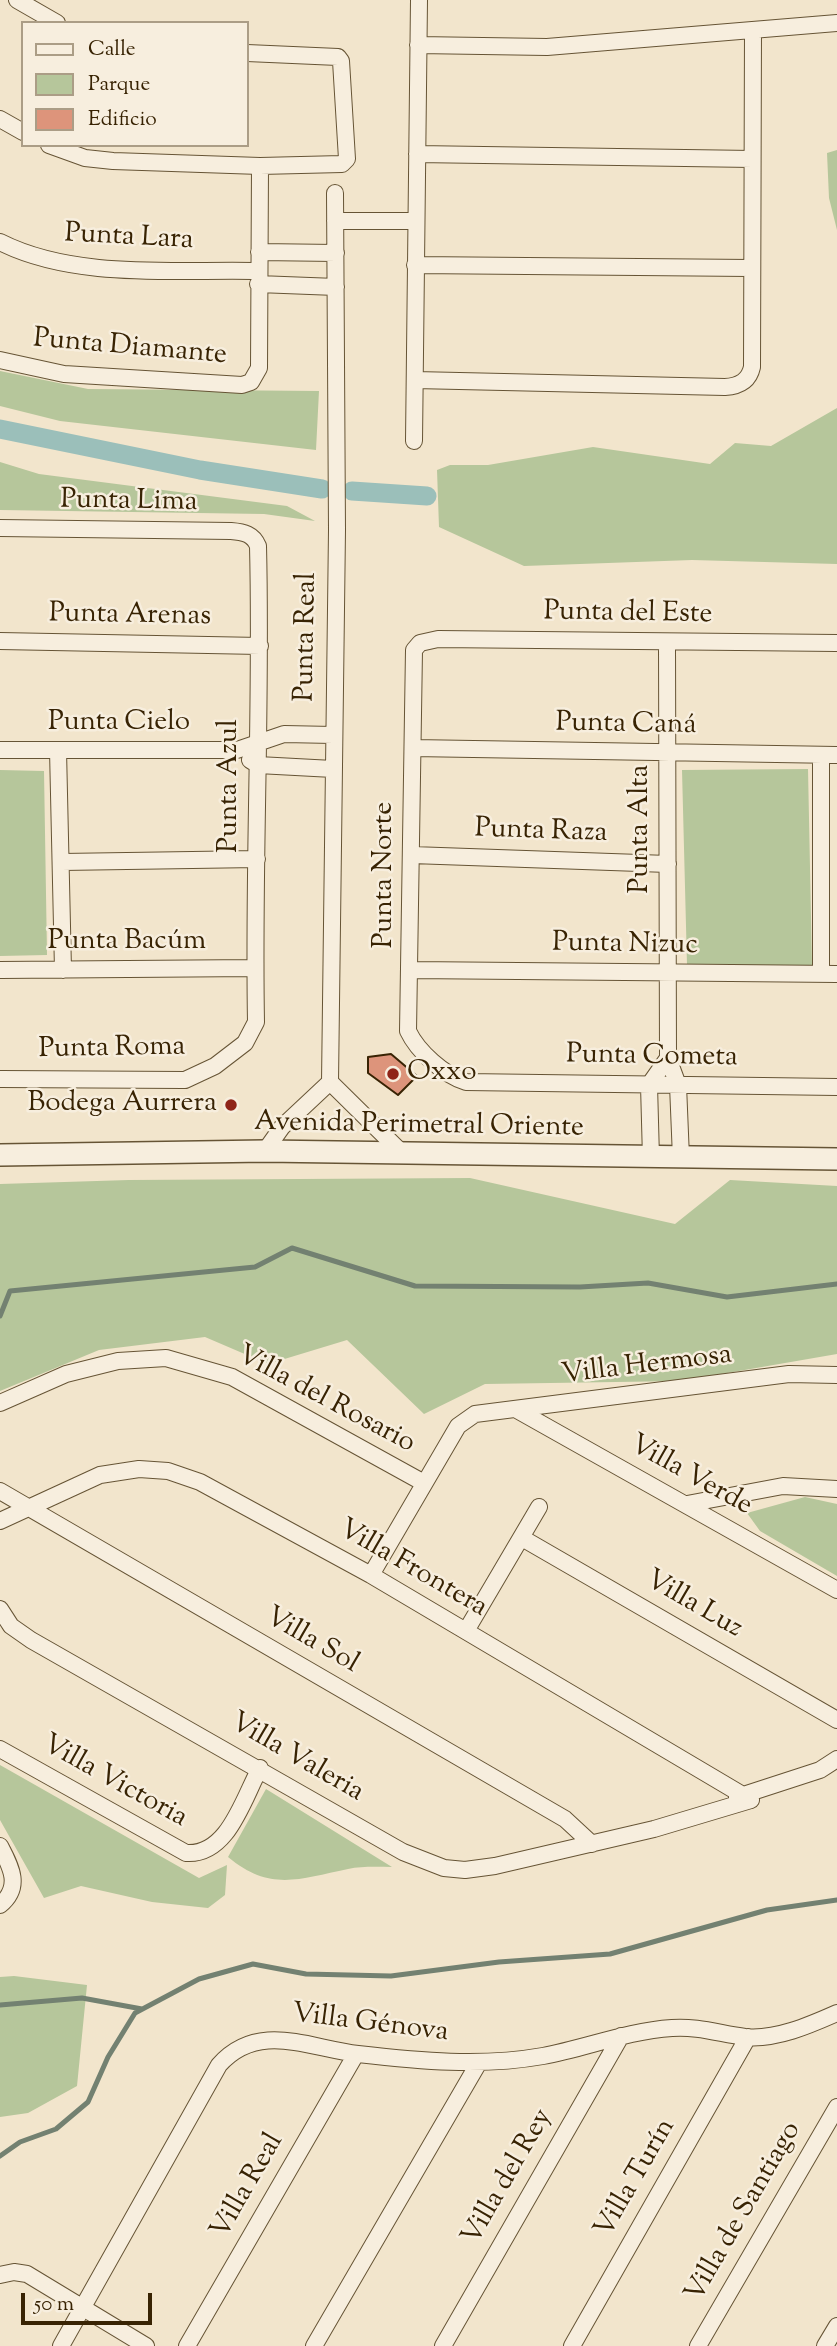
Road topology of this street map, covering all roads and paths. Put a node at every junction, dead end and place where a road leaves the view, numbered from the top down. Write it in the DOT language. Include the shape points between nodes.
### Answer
graph roads {
  1 [pos="17,0"];
  2 [pos="419,0"];
  3 [pos="54,21"];
  4 [pos="837,23"];
  5 [pos="753,30"];
  6 [pos="418,45"];
  7 [pos="248,53"];
  8 [pos="0,119"];
  9 [pos="21,131"];
  10 [pos="55,147"];
  11 [pos="417,154"];
  12 [pos="752,159"];
  13 [pos="260,166"];
  14 [pos="335,193"];
  15 [pos="335,221"];
  16 [pos="416,221"];
  17 [pos="0,242"];
  18 [pos="258,252"];
  19 [pos="336,253"];
  20 [pos="415,265"];
  21 [pos="750,268"];
  22 [pos="258,277"];
  23 [pos="335,287"];
  24 [pos="0,360"];
  25 [pos="415,380"];
  26 [pos="414,442"];
  27 [pos="0,528"];
  28 [pos="255,539"];
  29 [pos="0,641"];
  30 [pos="419,643"];
  31 [pos="667,643"];
  32 [pos="837,643"];
  33 [pos="260,646"];
  34 [pos="333,735"];
  35 [pos="256,741"];
  36 [pos="413,748"];
  37 [pos="0,750"];
  38 [pos="58,750"];
  39 [pos="237,750"];
  40 [pos="667,753"];
  41 [pos="829,755"];
  42 [pos="258,765"];
  43 [pos="333,769"];
  44 [pos="412,855"];
  45 [pos="257,859"];
  46 [pos="62,862"];
  47 [pos="668,864"];
  48 [pos="830,864"];
  49 [pos="255,968"];
  50 [pos="0,970"];
  51 [pos="63,970"];
  52 [pos="411,970"];
  53 [pos="670,974"];
  54 [pos="829,974"];
  55 [pos="251,1033"];
  56 [pos="668,1058"];
  57 [pos="0,1079"];
  58 [pos="330,1082"];
  59 [pos="466,1082"];
  60 [pos="649,1085"];
  61 [pos="678,1085"];
  62 [pos="837,1087"];
  63 [pos="265,1151"];
  64 [pos="0,1155"];
  65 [pos="404,1155"];
  66 [pos="651,1158"];
  67 [pos="681,1158"];
  68 [pos="837,1158"];
  69 [pos="837,1375"];
  70 [pos="0,1403"];
  71 [pos="517,1410"];
  72 [pos="424,1483"];
  73 [pos="837,1489"];
  74 [pos="0,1491"];
  75 [pos="687,1504"];
  76 [pos="539,1507"];
  77 [pos="28,1508"];
  78 [pos="0,1521"];
  79 [pos="522,1538"];
  80 [pos="371,1575"];
  81 [pos="837,1590"];
  82 [pos="0,1609"];
  83 [pos="466,1631"];
  84 [pos="837,1720"];
  85 [pos="0,1749"];
  86 [pos="837,1759"];
  87 [pos="260,1768"];
  88 [pos="773,1794"];
  89 [pos="747,1797"];
  90 [pos="592,1844"];
  91 [pos="0,1846"];
  92 [pos="0,1905"];
  93 [pos="837,2013"];
  94 [pos="621,2036"];
  95 [pos="748,2037"];
  96 [pos="356,2054"];
  97 [pos="478,2064"];
  98 [pos="837,2106"];
  99 [pos="7,2274"];
  100 [pos="82,2310"];
  101 [pos="837,2326"];
  102 [pos="61,2346"];
  103 [pos="146,2346"];
  104 [pos="187,2346"];
  105 [pos="314,2346"];
  106 [pos="443,2346"];
  107 [pos="572,2346"];
  108 [pos="698,2346"];
  109 [pos="825,2346"];
  1 -- 3 [label="street"];
  2 -- 6 [label="street"];
  4 -- 5 [label="street"];
  5 -- 6 [label="street" via="547,47"];
  5 -- 12 [label="street"];
  6 -- 11 [label="street"];
  7 -- 13 [label="street" via="332,55 341,61 347,159 336,166"];
  8 -- 9 [label="street"];
  10 -- 13 [label="street" via="85,158 113,161"];
  11 -- 12 [label="street"];
  11 -- 16 [label="street"];
  12 -- 21 [label="street"];
  13 -- 18 [label="street"];
  14 -- 15 [label="street, Punta Real"];
  15 -- 16 [label="street"];
  15 -- 19 [label="street, Punta Real"];
  16 -- 20 [label="street"];
  17 -- 22 [label="street, Punta Lara" via="35,256 83,266"];
  18 -- 19 [label="street"];
  18 -- 22 [label="street"];
  19 -- 23 [label="street, Punta Real"];
  20 -- 21 [label="street"];
  20 -- 25 [label="street"];
  21 -- 25 [label="street" via="752,367 748,379 738,385"];
  22 -- 23 [label="street, Punta Lara"];
  22 -- 24 [label="street, Punta Diamante" via="259,359 255,379 242,385 64,374"];
  23 -- 34 [label="street, Punta Real"];
  25 -- 26 [label="street"];
  27 -- 28 [label="street, Punta Lima" via="231,531"];
  28 -- 33 [label="street, Punta Azul"];
  29 -- 33 [label="street, Punta Arenas"];
  30 -- 31 [label="street, Punta del Este" via="438,639"];
  30 -- 36 [label="street, Punta Norte" via="414,650"];
  31 -- 32 [label="street, Punta del Este"];
  31 -- 40 [label="street, Punta Alta"];
  33 -- 35 [label="street, Punta Azul"];
  34 -- 35 [label="street, Punta Cielo" via="284,734"];
  34 -- 43 [label="street, Punta Real"];
  35 -- 39 [label="street, Punta Cielo"];
  35 -- 42 [label="street, Punta Azul"];
  36 -- 40 [label="street, Punta Caná"];
  36 -- 44 [label="street, Punta Norte"];
  37 -- 38 [label="street, Punta Cielo"];
  38 -- 39 [label="street, Punta Cielo"];
  38 -- 46 [label="street"];
  39 -- 42 [label="street"];
  40 -- 41 [label="street, Punta Caná"];
  40 -- 47 [label="street, Punta Alta"];
  41 -- 48 [label="street"];
  42 -- 43 [label="street"];
  42 -- 45 [label="street, Punta Azul"];
  43 -- 58 [label="street, Punta Real"];
  44 -- 47 [label="street, Punta Raza"];
  44 -- 52 [label="street, Punta Norte"];
  45 -- 46 [label="street"];
  45 -- 49 [label="street, Punta Azul"];
  46 -- 51 [label="street"];
  47 -- 53 [label="street, Punta Alta"];
  48 -- 54 [label="street"];
  49 -- 51 [label="street, Punta Bacúm"];
  49 -- 55 [label="street, Punta Azul" via="256,1022"];
  50 -- 51 [label="street, Punta Bacúm"];
  52 -- 53 [label="street, Punta Nizuc"];
  52 -- 59 [label="street, Punta Norte" via="408,1031 450,1075"];
  53 -- 54 [label="street, Punta Nizuc"];
  53 -- 56 [label="street, Punta Alta"];
  55 -- 57 [label="street, Punta Roma" via="215,1066 185,1080"];
  56 -- 60 [label="street"];
  56 -- 61 [label="street, Punta Alta"];
  58 -- 63 [label="street" via="282,1127"];
  58 -- 65 [label="street"];
  59 -- 60 [label="street, Punta Cometa"];
  60 -- 61 [label="street, Punta Cometa"];
  60 -- 66 [label="street"];
  61 -- 62 [label="street, Punta Cometa"];
  61 -- 67 [label="street, Punta Alta"];
  63 -- 64 [label="street, Avenida Perimetral Oriente"];
  63 -- 65 [label="street, Avenida Perimetral Oriente"];
  65 -- 66 [label="street, Avenida Perimetral Oriente"];
  66 -- 67 [label="street, Avenida Perimetral Oriente"];
  67 -- 68 [label="street, Avenida Perimetral Oriente"];
  69 -- 71 [label="street, Villa Hermosa" via="789,1374"];
  70 -- 72 [label="street, Villa del Rosario" via="66,1374 118,1361 166,1358 232,1377"];
  71 -- 72 [label="street, Villa Hermosa" via="465,1419"];
  71 -- 75 [label="street, Villa Verde"];
  72 -- 80 [label="street"];
  73 -- 75 [label="street" via="783,1486"];
  74 -- 77 [label="street, Villa Sol"];
  75 -- 81 [label="street, Villa Verde"];
  76 -- 79 [label="street"];
  77 -- 78 [label="street"];
  77 -- 80 [label="street, Villa Frontera" via="100,1475 139,1469 168,1471 234,1498"];
  77 -- 90 [label="street, Villa Sol" via="565,1819"];
  79 -- 83 [label="street"];
  79 -- 84 [label="street, Villa Luz"];
  80 -- 83 [label="street, Villa Frontera"];
  82 -- 87 [label="street, Villa Valeria" via="12,1626 31,1640"];
  83 -- 89 [label="street, Villa Frontera"];
  85 -- 87 [label="street, Villa Victoria" via="186,1853 204,1852 223,1838"];
  86 -- 89 [label="street, Villa Valeria" via="820,1770"];
  87 -- 90 [label="street, Villa Valeria" via="403,1852 444,1868 495,1866"];
  88 -- 89 [label="street, Villa Valeria"];
  89 -- 90 [label="street, Villa Valeria"];
  91 -- 92 [label="street" via="10,1865 13,1889"];
  93 -- 95 [label="street, Villa Génova" via="807,2026"];
  94 -- 95 [label="street, Villa Génova" via="675,2027"];
  94 -- 97 [label="street, Villa Génova" via="544,2056"];
  94 -- 106 [label="street, Villa del Rey"];
  95 -- 107 [label="street, Villa Turín"];
  96 -- 97 [label="street, Villa Génova"];
  96 -- 100 [label="street, Villa Génova" via="271,2039 240,2046 229,2055 219,2065"];
  96 -- 104 [label="street, Villa Real"];
  97 -- 105 [label="street"];
  98 -- 108 [label="street, Villa de Santiago"];
  99 -- 100 [label="street" via="27,2274"];
  100 -- 102 [label="street, Villa Génova"];
  100 -- 103 [label="street"];
  101 -- 109 [label="street"];
}
